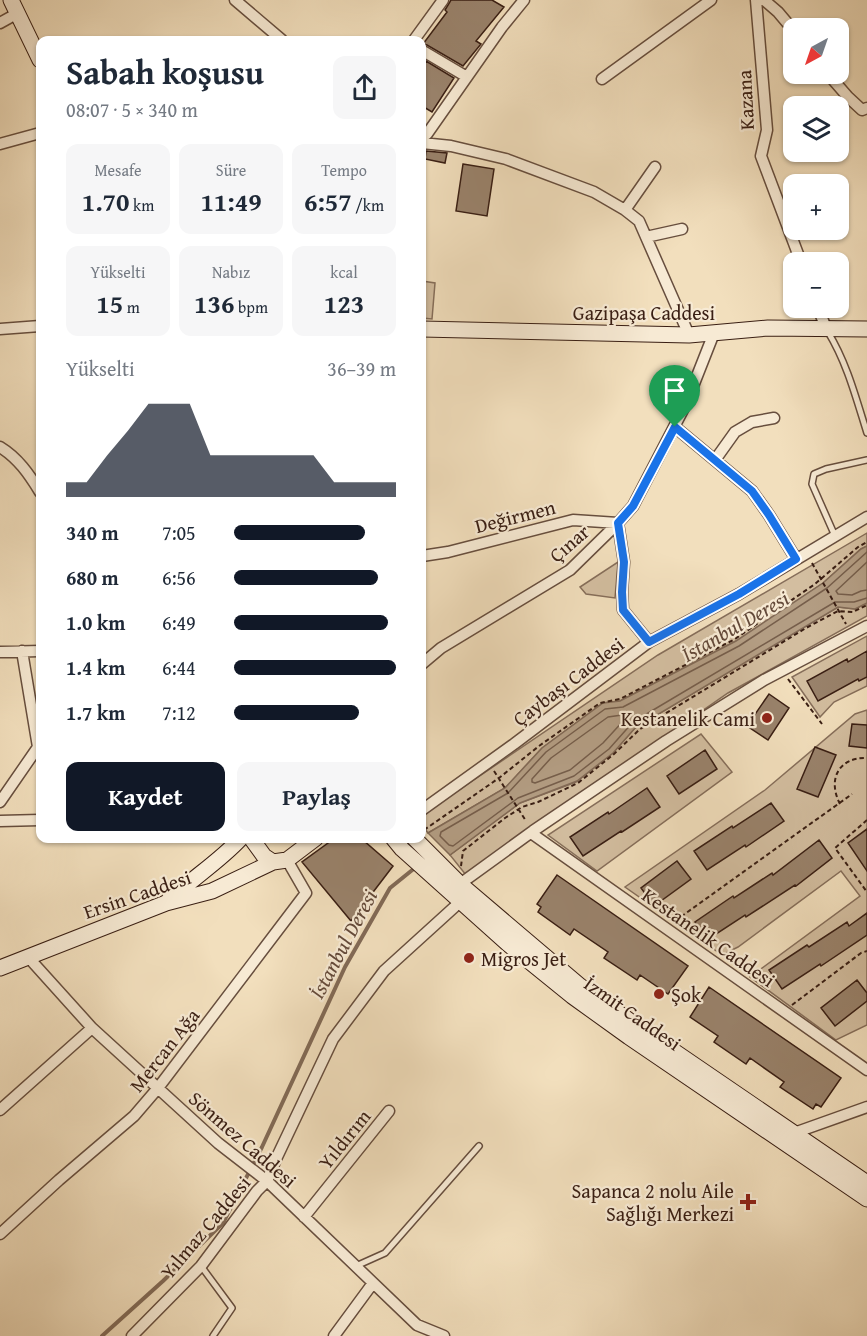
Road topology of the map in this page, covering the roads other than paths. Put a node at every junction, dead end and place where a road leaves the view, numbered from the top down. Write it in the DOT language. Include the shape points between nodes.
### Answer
graph roads {
  1 [pos="235,0"];
  2 [pos="443,0"];
  3 [pos="711,0"];
  4 [pos="756,0"];
  5 [pos="764,0"];
  6 [pos="519,2"];
  7 [pos="15,7"];
  8 [pos="783,18"];
  9 [pos="0,22"];
  10 [pos="277,36"];
  11 [pos="417,36"];
  12 [pos="36,52"];
  13 [pos="426,53"];
  14 [pos="467,77"];
  15 [pos="602,79"];
  16 [pos="837,84"];
  17 [pos="867,108"];
  18 [pos="36,134"];
  19 [pos="426,135"];
  20 [pos="426,143"];
  21 [pos="0,144"];
  22 [pos="655,167"];
  23 [pos="625,210"];
  24 [pos="682,229"];
  25 [pos="646,237"];
  26 [pos="797,252"];
  27 [pos="822,318"];
  28 [pos="36,326"];
  29 [pos="826,328"];
  30 [pos="0,329"];
  31 [pos="426,329"];
  32 [pos="867,329"];
  33 [pos="714,333"];
  34 [pos="689,335"];
  35 [pos="774,418"];
  36 [pos="675,427"];
  37 [pos="867,433"];
  38 [pos="0,447"];
  39 [pos="715,460"];
  40 [pos="867,460"];
  41 [pos="36,486"];
  42 [pos="867,517"];
  43 [pos="618,523"];
  44 [pos="836,536"];
  45 [pos="426,555"];
  46 [pos="796,559"];
  47 [pos="867,626"];
  48 [pos="649,642"];
  49 [pos="22,651"];
  50 [pos="36,651"];
  51 [pos="0,652"];
  52 [pos="426,661"];
  53 [pos="36,735"];
  54 [pos="36,750"];
  55 [pos="0,802"];
  56 [pos="426,807"];
  57 [pos="36,820"];
  58 [pos="0,821"];
  59 [pos="532,832"];
  60 [pos="237,843"];
  61 [pos="255,843"];
  62 [pos="308,843"];
  63 [pos="419,843"];
  64 [pos="398,844"];
  65 [pos="280,861"];
  66 [pos="449,873"];
  67 [pos="460,884"];
  68 [pos="460,902"];
  69 [pos="166,903"];
  70 [pos="28,957"];
  71 [pos="0,968"];
  72 [pos="92,1028"];
  73 [pos="867,1070"];
  74 [pos="158,1088"];
  75 [pos="867,1107"];
  76 [pos="0,1110"];
  77 [pos="389,1111"];
  78 [pos="794,1133"];
  79 [pos="479,1146"];
  80 [pos="263,1178"];
  81 [pos="867,1183"];
  82 [pos="867,1199"];
  83 [pos="304,1217"];
  84 [pos="0,1234"];
  85 [pos="201,1266"];
  86 [pos="356,1266"];
  87 [pos="374,1282"];
  88 [pos="431,1334"];
  89 [pos="132,1336"];
  90 [pos="213,1336"];
  91 [pos="334,1336"];
  92 [pos="444,1336"];
  1 -- 10 [label="street"];
  2 -- 11 [label="street"];
  3 -- 15 [label="street"];
  4 -- 26 [label="street, Kazana" via="767,130 761,156"];
  5 -- 8 [label="street"];
  6 -- 14 [label="street"];
  7 -- 9 [label="street"];
  7 -- 12 [label="main road"];
  13 -- 14 [label="street"];
  14 -- 19 [label="street"];
  16 -- 17 [label="street" via="862,110"];
  18 -- 21 [label="street"];
  20 -- 23 [label="street" via="506,159 594,192"];
  22 -- 23 [label="street"];
  23 -- 25 [label="street" via="639,221"];
  24 -- 25 [label="street"];
  25 -- 34 [label="street"];
  27 -- 29 [label="street"];
  28 -- 30 [label="street"];
  29 -- 32 [label="main road, Gazipaşa Caddesi"];
  29 -- 33 [label="main road, Gazipaşa Caddesi"];
  29 -- 37 [label="lane" via="855,392"];
  31 -- 34 [label="main road, Gazipaşa Caddesi"];
  33 -- 34 [label="main road, Gazipaşa Caddesi"];
  33 -- 36 [label="street, Çınar"];
  35 -- 39 [label="street" via="752,422 735,432"];
  36 -- 39 [label="street"];
  36 -- 43 [label="street, Çınar" via="633,506"];
  38 -- 41 [label="street" via="22,465"];
  39 -- 46 [label="street" via="752,491"];
  40 -- 44 [label="lane" via="814,474 812,484"];
  42 -- 44 [label="street, Çaybaşı Caddesi"];
  43 -- 45 [label="street, Değirmen" via="573,520"];
  43 -- 48 [label="street" via="624,562 623,610"];
  43 -- 52 [label="street, Çınar" via="570,570"];
  44 -- 46 [label="street, Çaybaşı Caddesi"];
  46 -- 48 [label="street, Çaybaşı Caddesi"];
  47 -- 59 [label="street" via="764,680"];
  48 -- 56 [label="street, Çaybaşı Caddesi"];
  49 -- 50 [label="street"];
  49 -- 51 [label="street"];
  49 -- 53 [label="street"];
  54 -- 55 [label="street"];
  57 -- 58 [label="street"];
  59 -- 67 [label="street"];
  59 -- 73 [label="street, Kestanelik Caddesi"];
  60 -- 69 [label="main road"];
  61 -- 65 [label="main road" via="264,856"];
  62 -- 65 [label="main road, Ersin Caddesi"];
  63 -- 66 [label="main road, İzmit Caddesi"];
  64 -- 66 [label="main road, İzmit Caddesi"];
  65 -- 69 [label="main road, Ersin Caddesi" via="212,891"];
  65 -- 74 [label="street, Mercan Ağa" via="306,893"];
  66 -- 67 [label="main road, İzmit Caddesi"];
  66 -- 68 [label="main road, İzmit Caddesi"];
  67 -- 78 [label="main road, İzmit Caddesi" via="580,986"];
  68 -- 80 [label="street, Yılmaz Caddesi" via="384,971 333,1039 276,1159"];
  68 -- 82 [label="main road, İzmit Caddesi" via="572,996"];
  69 -- 70 [label="main road, Ersin Caddesi"];
  70 -- 71 [label="main road, Ersin Caddesi"];
  70 -- 72 [label="street, Sönmez Caddesi"];
  72 -- 74 [label="street, Sönmez Caddesi"];
  72 -- 76 [label="street"];
  74 -- 80 [label="street, Sönmez Caddesi"];
  74 -- 84 [label="street, Mercan Ağa" via="134,1116"];
  75 -- 78 [label="street"];
  77 -- 83 [label="street, Yıldırım"];
  78 -- 81 [label="main road, İzmit Caddesi"];
  79 -- 86 [label="lane" via="385,1253"];
  80 -- 83 [label="street, Sönmez Caddesi"];
  80 -- 85 [label="street, Yılmaz Caddesi"];
  83 -- 86 [label="street, Sönmez Caddesi"];
  85 -- 89 [label="street, Yılmaz Caddesi"];
  85 -- 90 [label="lane" via="232,1308"];
  86 -- 87 [label="street, Sönmez Caddesi"];
  87 -- 88 [label="street, Sönmez Caddesi"];
  87 -- 91 [label="street"];
  88 -- 92 [label="street, Sönmez Caddesi"];
}
